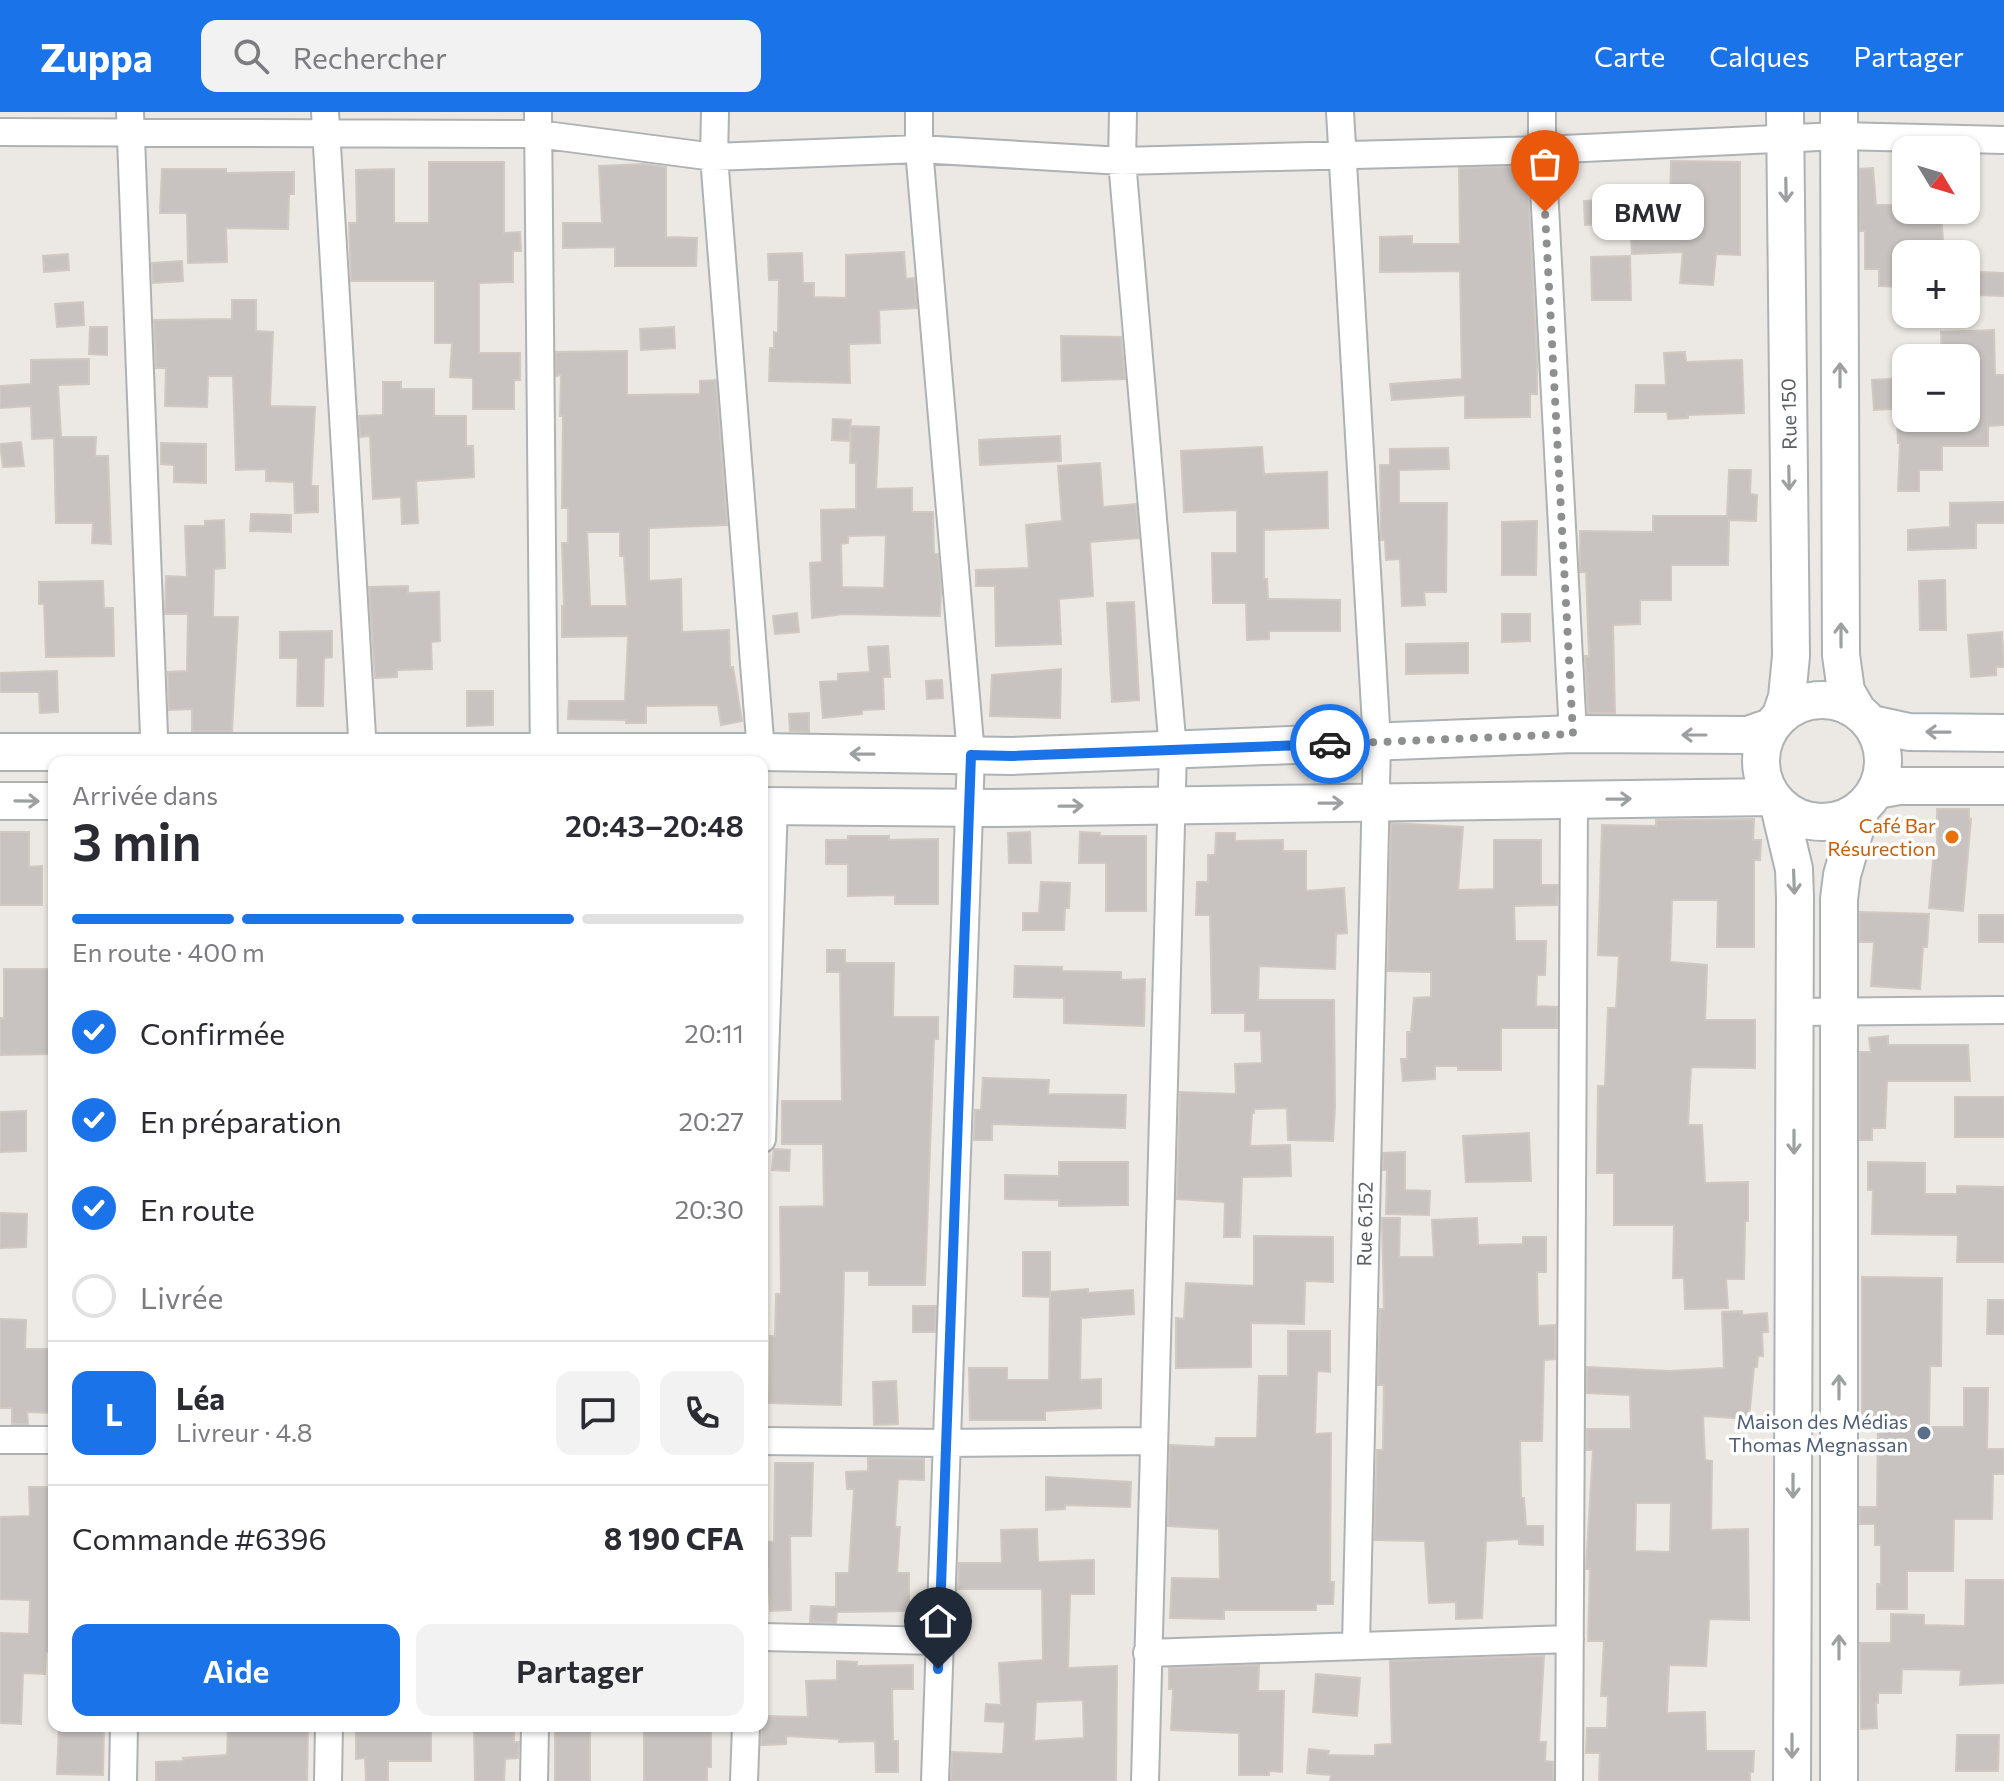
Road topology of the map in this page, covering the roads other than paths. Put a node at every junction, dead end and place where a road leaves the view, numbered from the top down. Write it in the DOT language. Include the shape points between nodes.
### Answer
graph roads {
  1 [pos="715,112"];
  2 [pos="919,112"];
  3 [pos="1123,112"];
  4 [pos="1340,112"];
  5 [pos="1542,112"];
  6 [pos="130,122"];
  7 [pos="325,122"];
  8 [pos="538,123"];
  9 [pos="1839,124"];
  10 [pos="1785,126"];
  11 [pos="0,132"];
  12 [pos="2004,140"];
  13 [pos="919,149"];
  14 [pos="1542,150"];
  15 [pos="1341,156"];
  16 [pos="714,157"];
  17 [pos="1122,161"];
  18 [pos="1865,717"];
  19 [pos="1776,721"];
  20 [pos="2004,733"];
  21 [pos="1573,734"];
  22 [pos="1377,742"];
  23 [pos="1173,750"];
  24 [pos="0,752"];
  25 [pos="761,752"];
  26 [pos="363,753"];
  27 [pos="971,755"];
  28 [pos="124,756"];
  29 [pos="155,756"];
  30 [pos="207,756"];
  31 [pos="472,756"];
  32 [pos="544,756"];
  33 [pos="616,756"];
  34 [pos="2004,786"];
  35 [pos="1869,799"];
  36 [pos="1574,800"];
  37 [pos="0,801"];
  38 [pos="48,801"];
  39 [pos="1776,801"];
  40 [pos="1374,802"];
  41 [pos="1173,805"];
  42 [pos="768,806"];
  43 [pos="969,807"];
  44 [pos="2004,1010"];
  45 [pos="1795,1012"];
  46 [pos="1840,1012"];
  47 [pos="0,1440"];
  48 [pos="48,1440"];
  49 [pos="768,1441"];
  50 [pos="1154,1441"];
  51 [pos="946,1443"];
  52 [pos="768,1637"];
  53 [pos="1570,1639"];
  54 [pos="938,1641"];
  55 [pos="1356,1645"];
  56 [pos="1147,1653"];
  57 [pos="124,1732"];
  58 [pos="329,1732"];
  59 [pos="535,1732"];
  60 [pos="746,1732"];
  61 [pos="123,1781"];
  62 [pos="328,1781"];
  63 [pos="534,1781"];
  64 [pos="744,1781"];
  65 [pos="935,1781"];
  66 [pos="1145,1781"];
  67 [pos="1569,1781"];
  68 [pos="1792,1781"];
  69 [pos="1839,1781"];
  1 -- 16 [label="street"];
  2 -- 13 [label="street"];
  3 -- 17 [label="street"];
  4 -- 15 [label="street, Rue 6.152"];
  5 -- 14 [label="street"];
  6 -- 7 [label="street"];
  6 -- 11 [label="street"];
  6 -- 29 [label="street"];
  7 -- 8 [label="street"];
  7 -- 26 [label="street"];
  8 -- 16 [label="street"];
  8 -- 32 [label="street"];
  9 -- 10 [label="street"];
  9 -- 12 [label="street"];
  18 -- 9 [label="main road, one-way" via="1846,691 1841,655"];
  10 -- 14 [label="street"];
  10 -- 19 [label="main road, Rue 150, one-way" via="1791,656 1787,697"];
  13 -- 16 [label="street"];
  13 -- 17 [label="street"];
  13 -- 27 [label="street"];
  14 -- 15 [label="street"];
  14 -- 21 [label="street"];
  15 -- 17 [label="street"];
  15 -- 22 [label="street, Rue 6.152"];
  16 -- 25 [label="street"];
  17 -- 23 [label="street"];
  18 -- 19 [label="main road" via="1843,702 1827,699 1794,706"];
  20 -- 18 [label="main road, one-way" via="1909,732"];
  18 -- 35 [label="main road" via="1884,756 1883,773"];
  19 -- 21 [label="main road, one-way" via="1748,735"];
  19 -- 39 [label="main road" via="1760,762 1763,780"];
  21 -- 22 [label="main road"];
  22 -- 23 [label="main road"];
  22 -- 40 [label="street, Rue 6.152"];
  23 -- 27 [label="main road"];
  23 -- 41 [label="street"];
  24 -- 28 [label="main road"];
  27 -- 25 [label="main road, one-way"];
  25 -- 33 [label="main road"];
  26 -- 30 [label="main road"];
  26 -- 31 [label="main road"];
  27 -- 43 [label="street"];
  34 -- 35 [label="main road" via="1899,786"];
  35 -- 39 [label="main road" via="1841,819 1819,823 1798,818"];
  35 -- 46 [label="main road" via="1841,887"];
  36 -- 39 [label="main road, one-way"];
  36 -- 40 [label="main road"];
  36 -- 53 [label="street"];
  37 -- 38 [label="main road, one-way"];
  39 -- 45 [label="main road, one-way" via="1794,869"];
  41 -- 40 [label="main road, one-way"];
  40 -- 55 [label="street, Rue 6.152"];
  43 -- 41 [label="main road, one-way"];
  41 -- 50 [label="street"];
  42 -- 43 [label="main road"];
  43 -- 51 [label="street"];
  44 -- 46 [label="street"];
  45 -- 46 [label="street"];
  45 -- 68 [label="main road, one-way"];
  69 -- 46 [label="main road, one-way"];
  47 -- 48 [label="street"];
  49 -- 51 [label="street"];
  50 -- 51 [label="street"];
  50 -- 56 [label="street"];
  51 -- 54 [label="street"];
  52 -- 54 [label="street"];
  53 -- 55 [label="street"];
  53 -- 67 [label="street"];
  54 -- 65 [label="street"];
  55 -- 56 [label="street"];
  56 -- 66 [label="street"];
  57 -- 61 [label="street"];
  58 -- 62 [label="street"];
  59 -- 63 [label="street"];
  60 -- 64 [label="street"];
}
